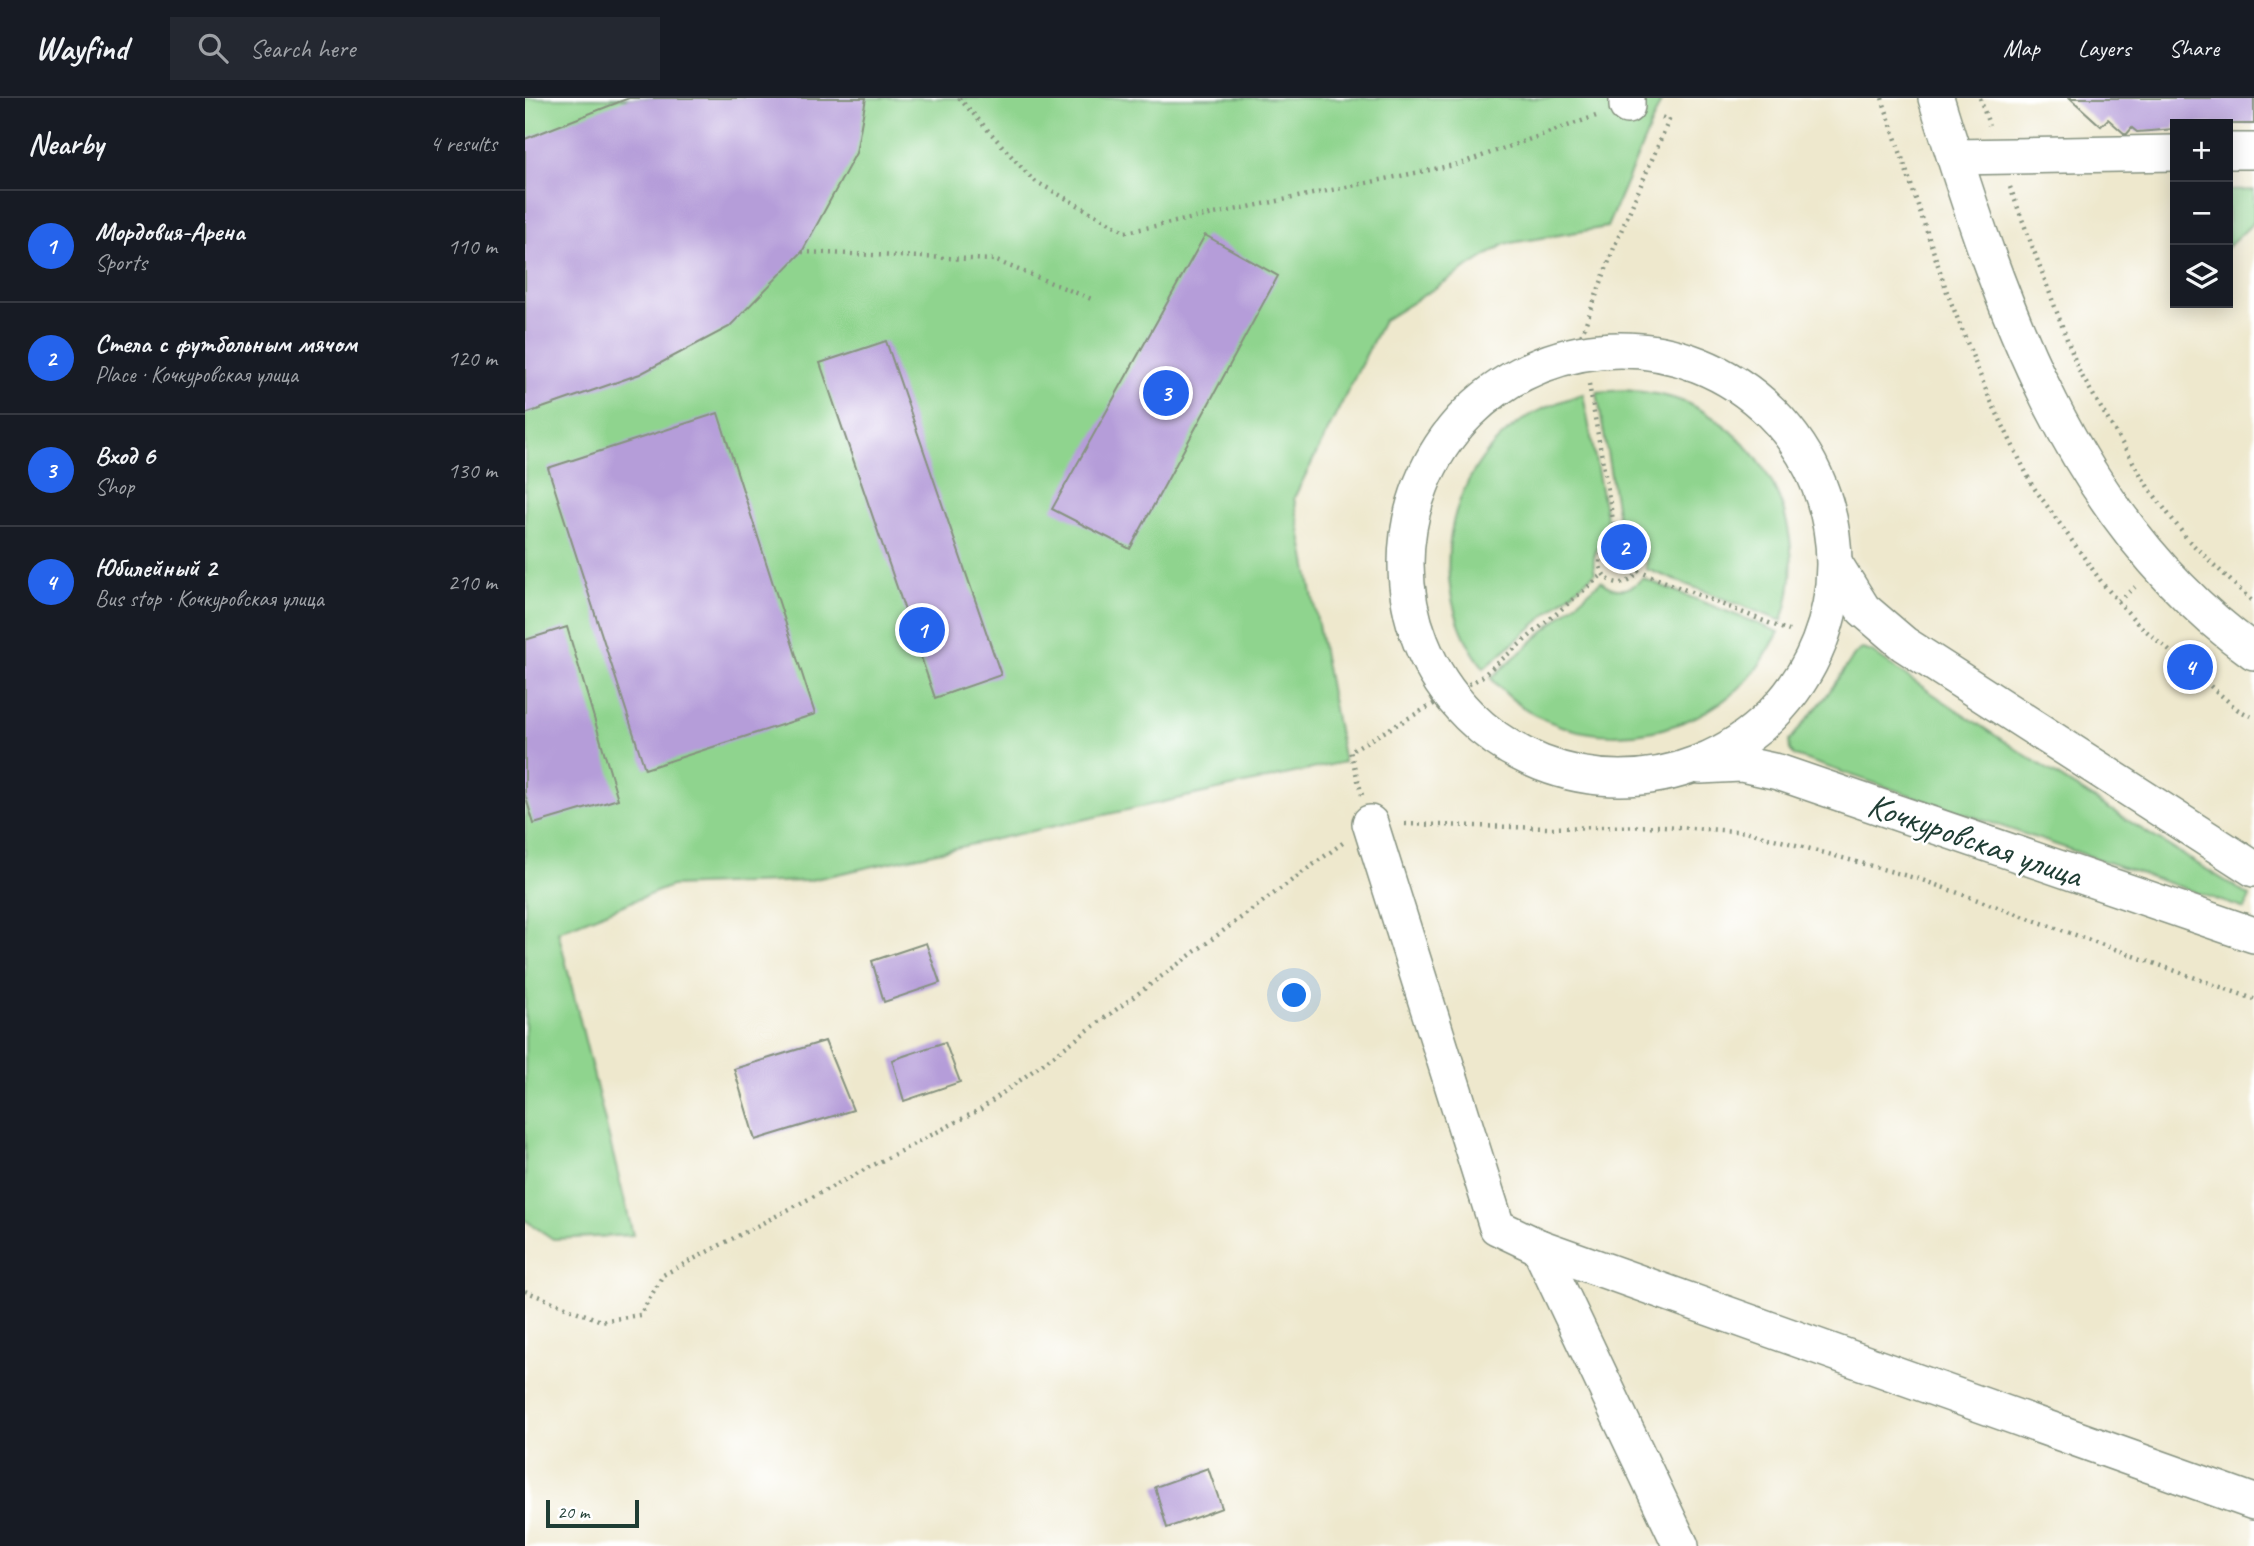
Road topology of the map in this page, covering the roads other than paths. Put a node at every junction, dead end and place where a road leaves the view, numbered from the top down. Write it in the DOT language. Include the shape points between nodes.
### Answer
graph roads {
  1 [pos="1936,98"];
  2 [pos="2254,150"];
  3 [pos="2233,151"];
  4 [pos="2170,153"];
  5 [pos="1955,157"];
  6 [pos="1835,564"];
  7 [pos="2254,652"];
  8 [pos="1693,766"];
  9 [pos="1370,823"];
  10 [pos="2254,869"];
  11 [pos="2254,934"];
  12 [pos="1539,1247"];
  13 [pos="2254,1502"];
  14 [pos="1681,1546"];
  1 -- 5 [label="street"];
  2 -- 3 [label="street"];
  4 -- 5 [label="street"];
  5 -- 7 [label="street" via="1993,271 2029,360 2069,440 2160,567"];
  6 -- 8 [label="street" via="1822,638 1792,692 1758,729"];
  6 -- 8 [label="street" via="1832,527 1821,486 1775,415 1743,388 1707,368 1667,354 1625,349 1581,369 1542,364 1504,383 1471,409 1444,441 1423,478 1410,517 1406,549 1408,601 1419,642 1438,680 1464,713 1496,740 1533,761 1573,774 1615,779"];
  6 -- 10 [label="street" via="1863,609 1904,644"];
  8 -- 11 [label="street, Кочкуровская улица" via="1741,764 1779,772"];
  9 -- 12 [label="street" via="1497,1227"];
  12 -- 13 [label="street"];
  12 -- 14 [label="street"];
}
